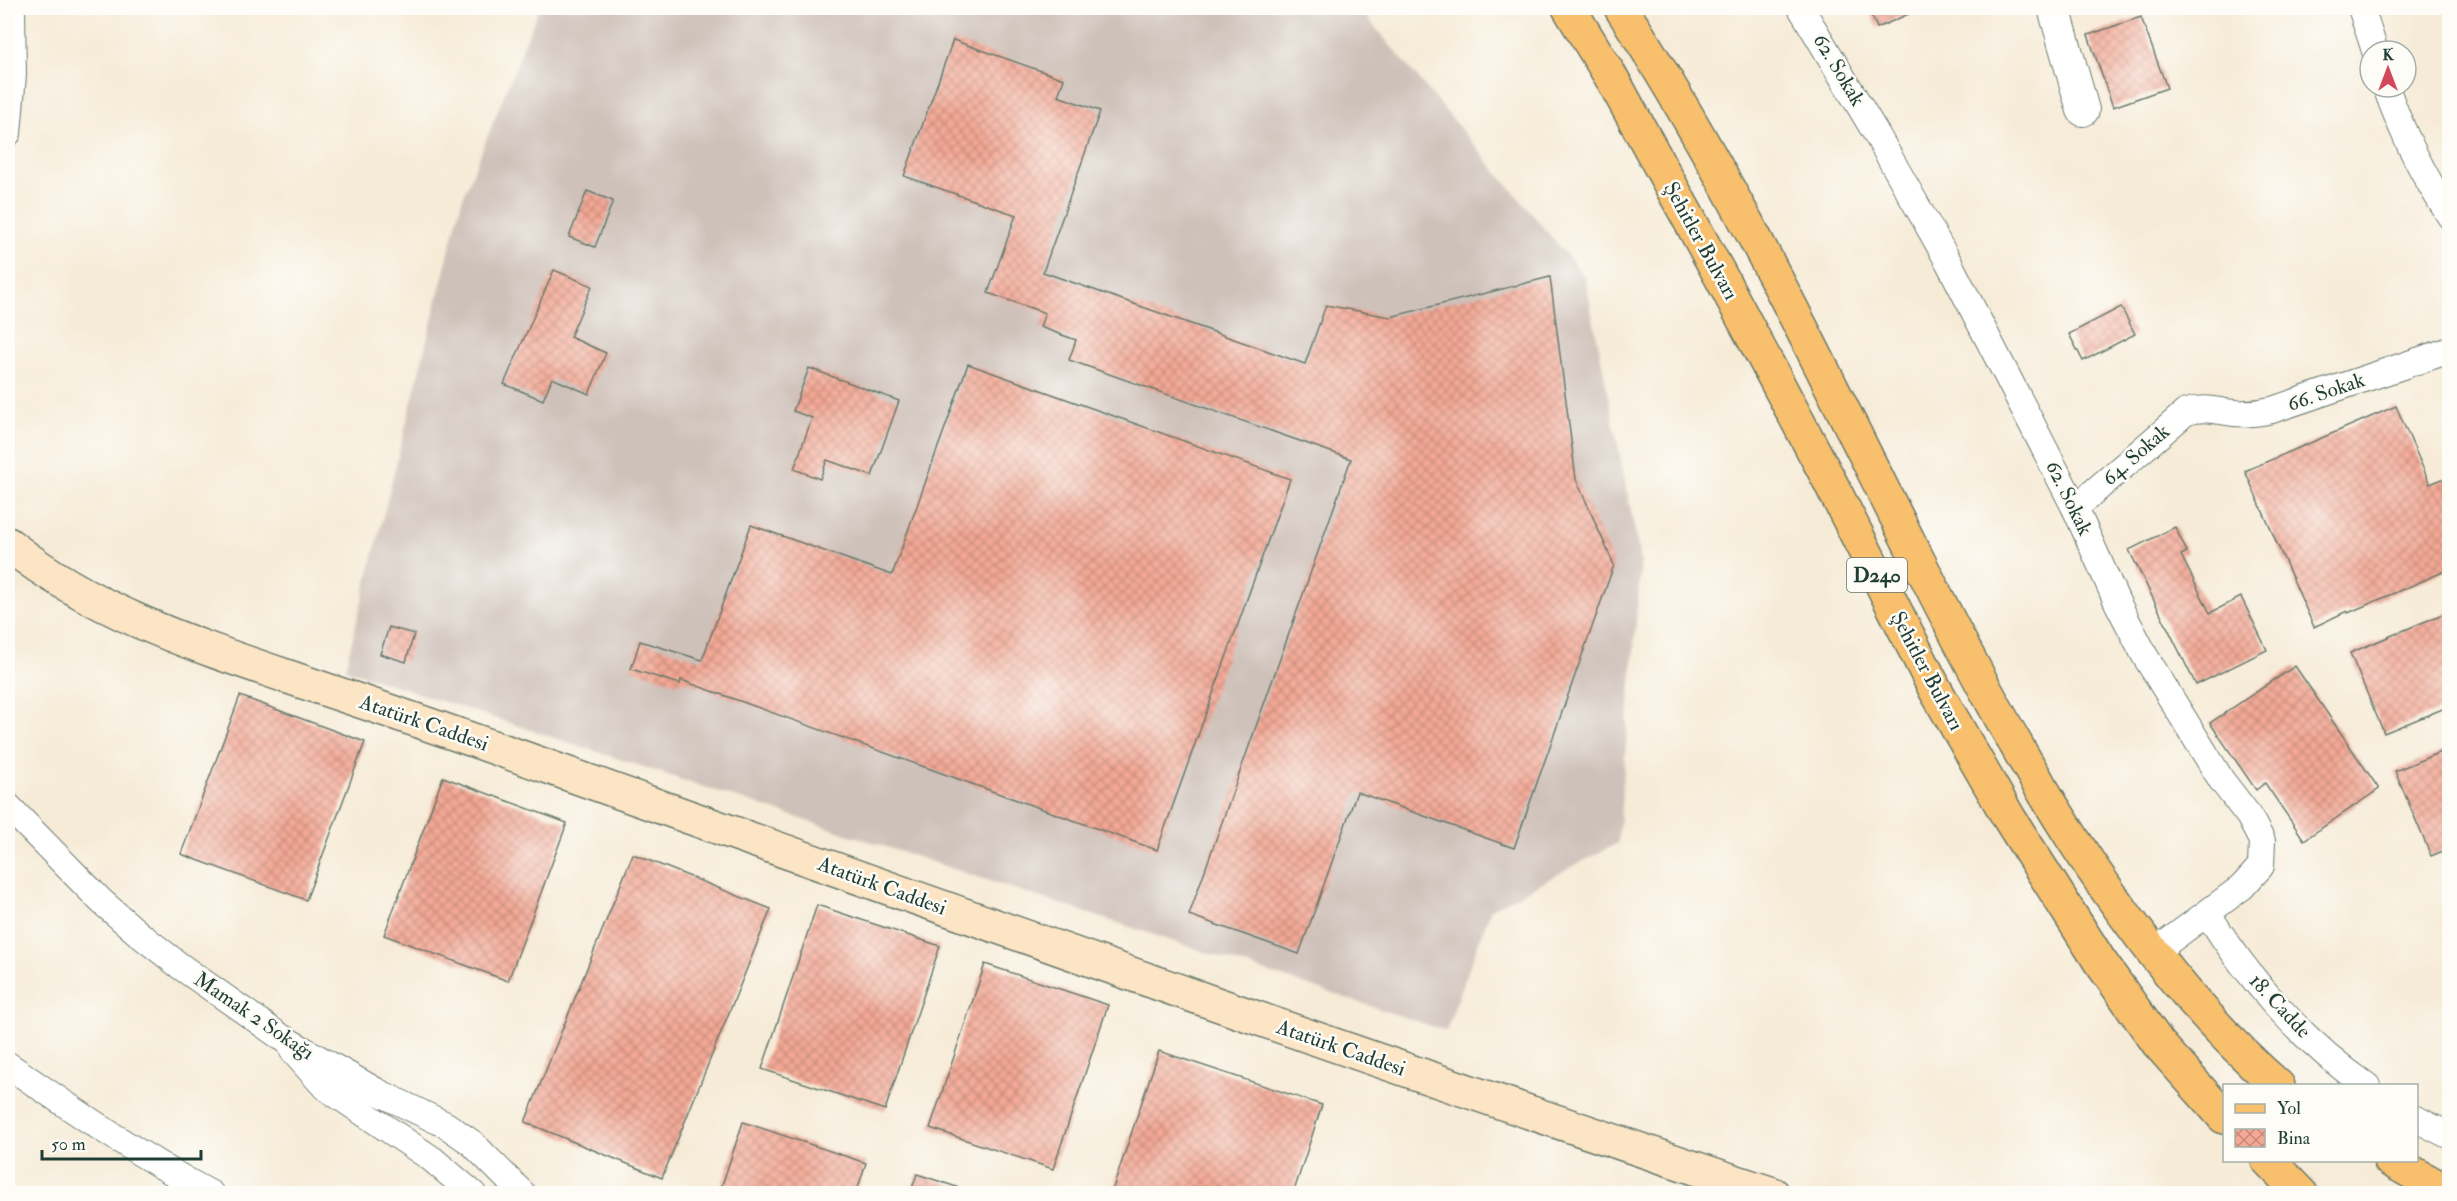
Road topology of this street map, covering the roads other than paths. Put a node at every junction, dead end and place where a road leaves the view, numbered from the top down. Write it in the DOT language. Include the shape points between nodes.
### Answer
graph roads {
  1 [pos="12,8"];
  2 [pos="1569,8"];
  3 [pos="1621,8"];
  4 [pos="1801,8"];
  5 [pos="2054,8"];
  6 [pos="2361,8"];
  7 [pos="2370,39"];
  8 [pos="2390,99"];
  9 [pos="2084,110"];
  10 [pos="8,133"];
  11 [pos="2450,216"];
  12 [pos="2450,350"];
  13 [pos="2200,408"];
  14 [pos="2075,508"];
  15 [pos="8,544"];
  16 [pos="8,806"];
  17 [pos="2208,914"];
  18 [pos="2153,953"];
  19 [pos="281,1037"];
  20 [pos="8,1065"];
  21 [pos="2276,1084"];
  22 [pos="2365,1084"];
  23 [pos="2223,1116"];
  24 [pos="2418,1120"];
  25 [pos="2450,1136"];
  26 [pos="2269,1162"];
  27 [pos="2392,1162"];
  28 [pos="2450,1191"];
  29 [pos="211,1194"];
  30 [pos="473,1194"];
  31 [pos="523,1194"];
  32 [pos="1773,1194"];
  33 [pos="2301,1194"];
  1 -- 10 [label="street" via="14,75"];
  2 -- 23 [label="main road, Şehitler Bulvarı / D240" via="1721,277 1935,690 2008,818 2099,960 2158,1043"];
  3 -- 18 [label="main road, Şehitler Bulvarı / D240" via="1701,140 1761,252 1971,665 2091,867"];
  4 -- 14 [label="street, 62. Sokak" via="1948,261"];
  5 -- 9 [label="street"];
  6 -- 7 [label="street"];
  8 -- 11 [label="street" via="2421,170"];
  12 -- 13 [label="street, 66. Sokak" via="2265,412"];
  13 -- 14 [label="street, 64. Sokak" via="2186,412"];
  14 -- 17 [label="street, 62. Sokak" via="2145,656 2262,841 2261,866"];
  15 -- 32 [label="main road, Atatürk Caddesi" via="59,582 107,608 216,651 1168,988"];
  16 -- 19 [label="street, Mamak 2 Sokağı" via="139,934"];
  17 -- 18 [label="street, 62. Sokak"];
  17 -- 22 [label="street, 18. Cadde" via="2231,951 2266,994 2300,1030"];
  18 -- 21 [label="main road, Şehitler Bulvarı / D240" via="2196,1006"];
  19 -- 30 [label="street" via="325,1087 432,1159"];
  19 -- 31 [label="street, Mamak 2 Sokağı" via="446,1125 472,1143"];
  20 -- 29 [label="street" via="66,1106"];
  24 -- 25 [label="street"];
  26 -- 33 [label="main road"];
  27 -- 28 [label="main road"];
}
